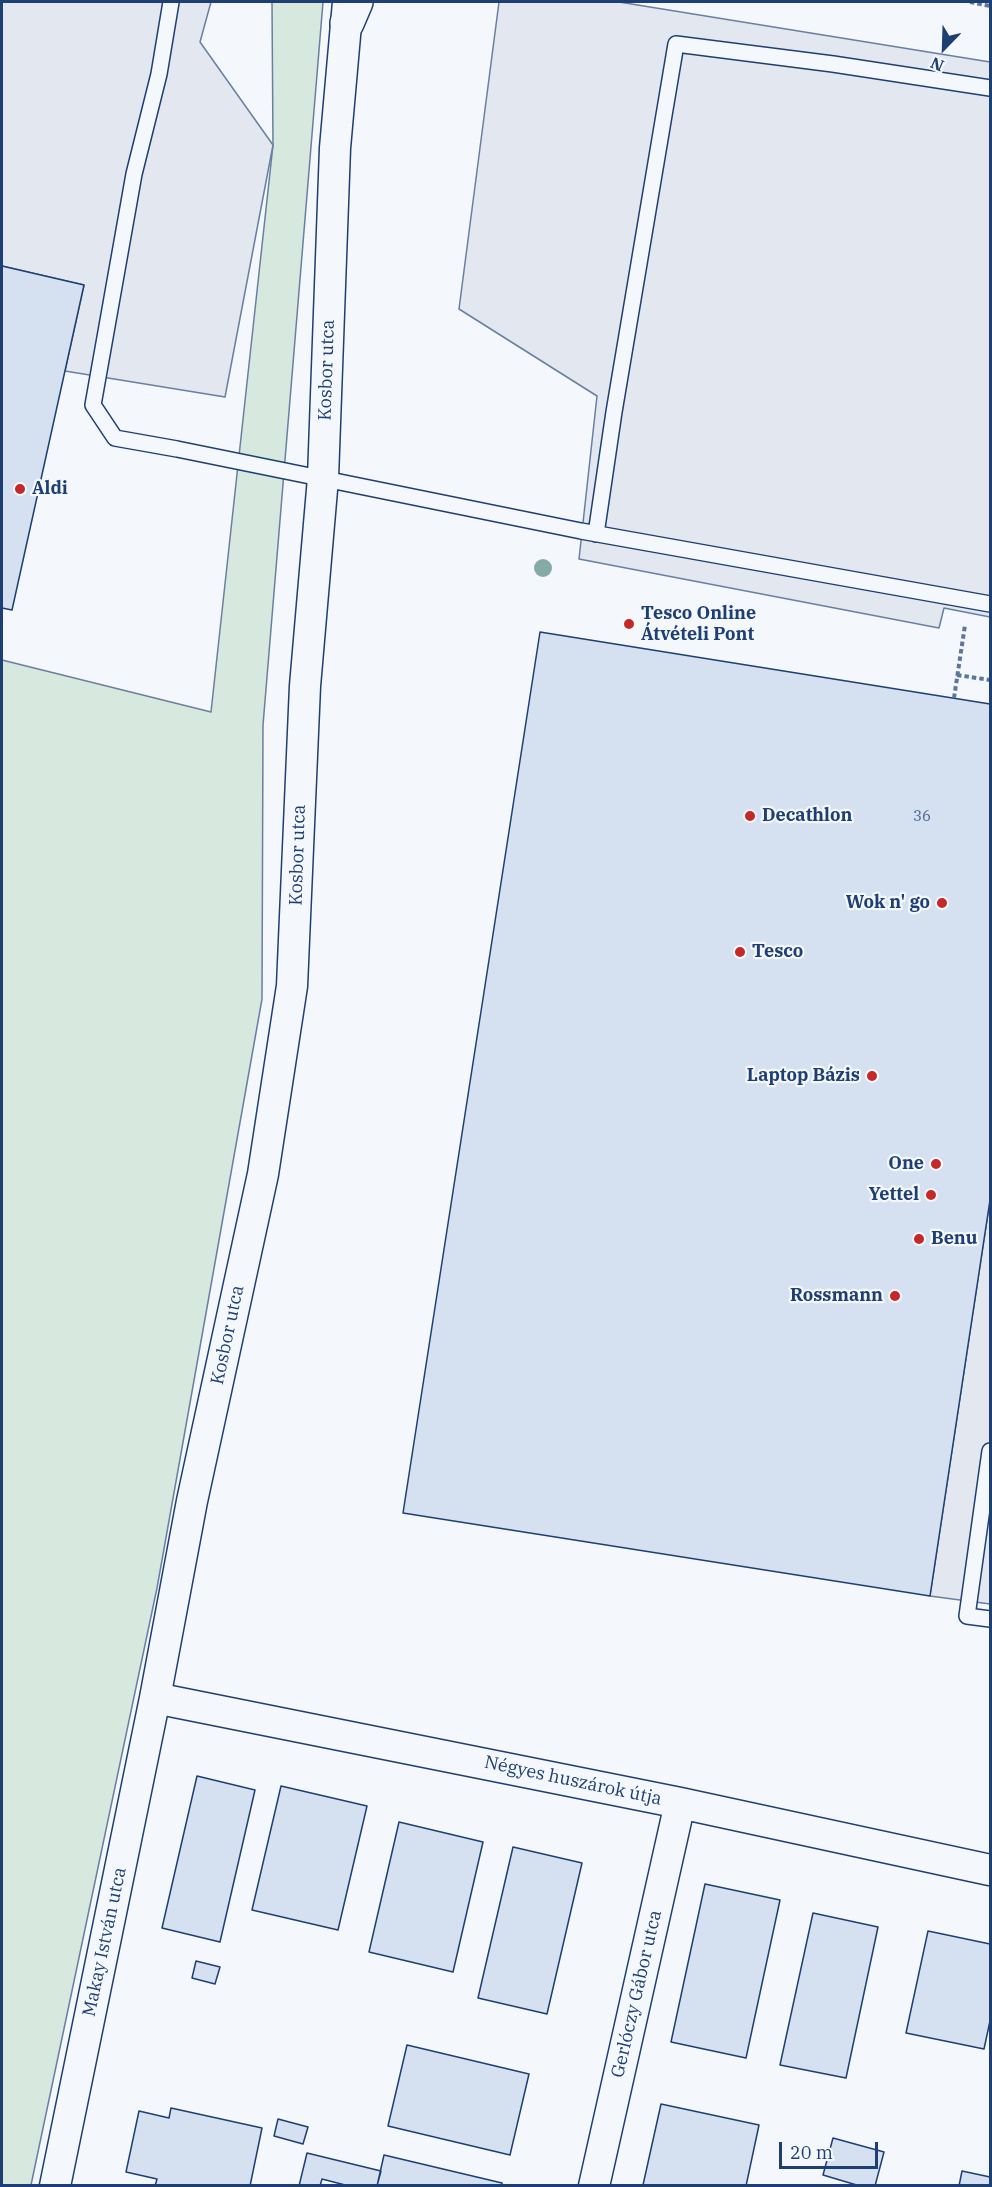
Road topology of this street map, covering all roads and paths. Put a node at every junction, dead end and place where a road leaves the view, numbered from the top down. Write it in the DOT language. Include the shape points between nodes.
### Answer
graph roads {
  1 [pos="171,2"];
  2 [pos="970,2"];
  3 [pos="990,6"];
  4 [pos="350,9"];
  5 [pos="990,88"];
  6 [pos="323,478"];
  7 [pos="596,534"];
  8 [pos="969,600"];
  9 [pos="990,604"];
  10 [pos="957,675"];
  11 [pos="990,680"];
  12 [pos="954,698"];
  13 [pos="990,1450"];
  14 [pos="990,1619"];
  15 [pos="154,1698"];
  16 [pos="680,1803"];
  17 [pos="990,1870"];
  18 [pos="55,2186"];
  19 [pos="594,2186"];
  1 -- 6 [label="lane" via="159,74 134,174 93,405 115,438"];
  2 -- 3 [label="path"];
  4 -- 6 [label="street, Kosbor utca" via="335,148"];
  5 -- 7 [label="lane" via="676,44"];
  6 -- 7 [label="lane"];
  6 -- 15 [label="street, Kosbor utca" via="305,686 292,986 263,1174"];
  7 -- 8 [label="lane"];
  8 -- 9 [label="lane"];
  8 -- 10 [label="path"];
  10 -- 11 [label="path"];
  10 -- 12 [label="path"];
  13 -- 14 [label="lane" via="966,1616"];
  15 -- 16 [label="street, Négyes huszárok útja"];
  15 -- 18 [label="street, Makay István utca"];
  16 -- 17 [label="street, Négyes huszárok útja"];
  16 -- 19 [label="street, Gerlóczy Gábor utca"];
}
